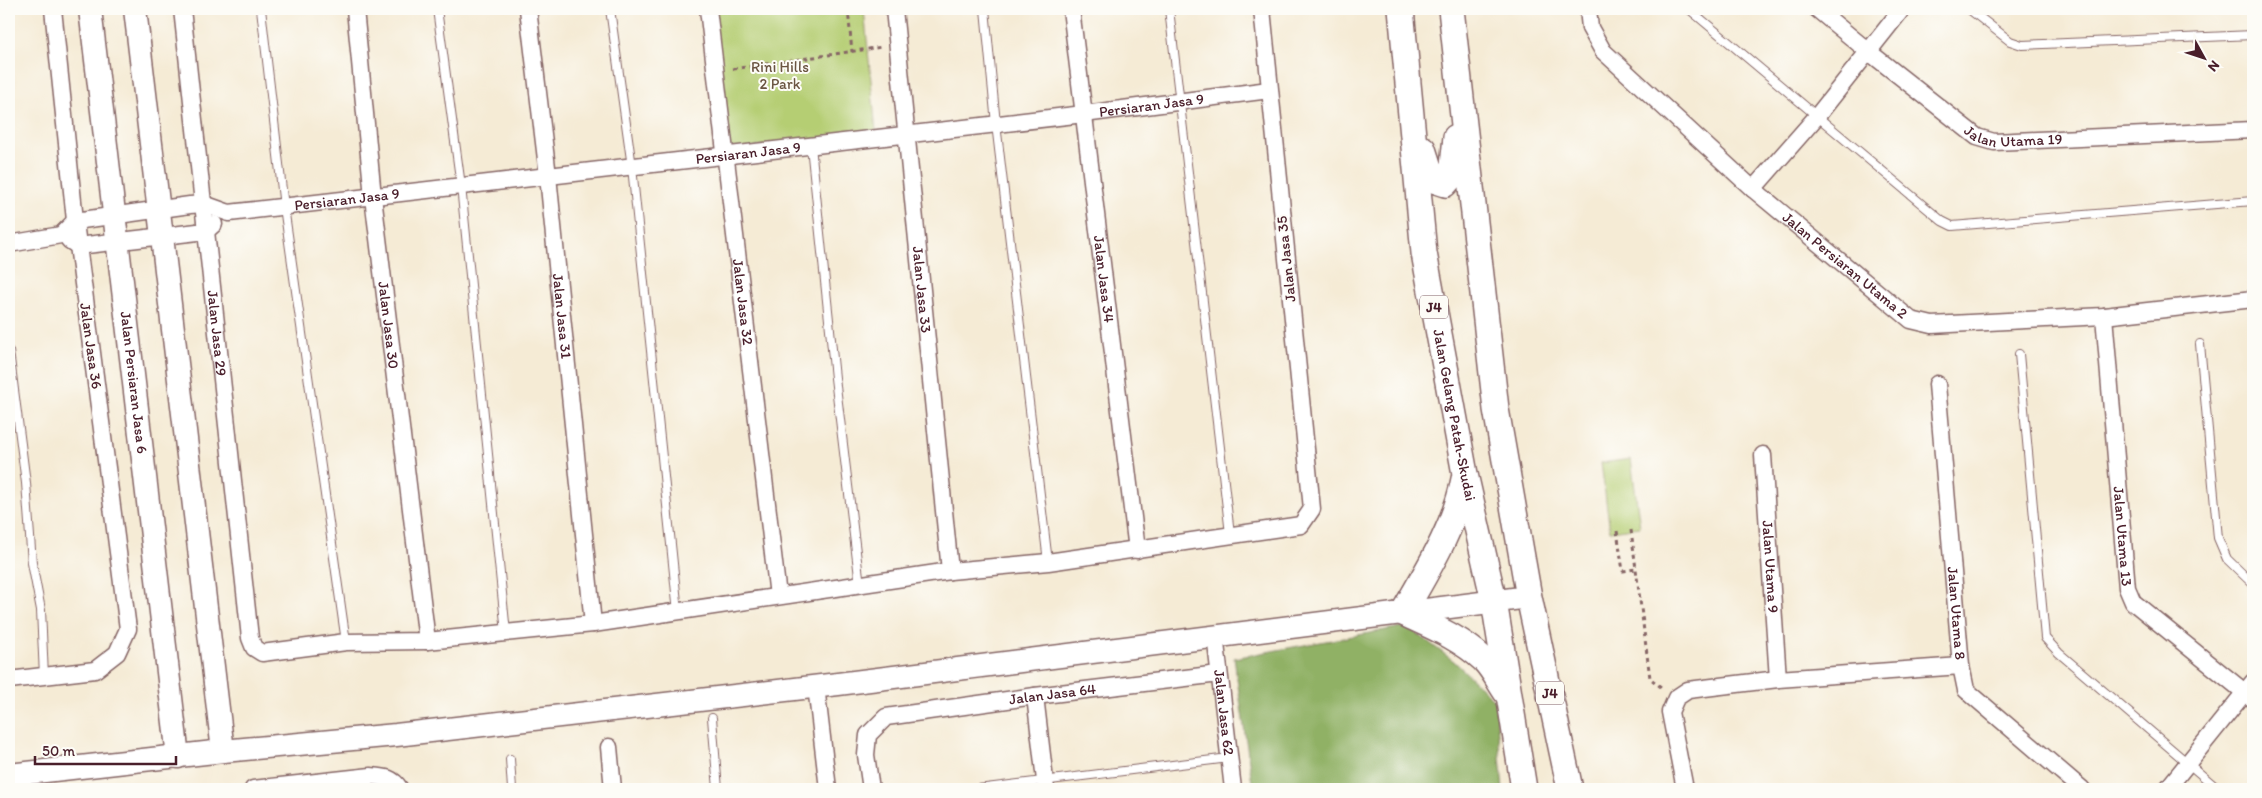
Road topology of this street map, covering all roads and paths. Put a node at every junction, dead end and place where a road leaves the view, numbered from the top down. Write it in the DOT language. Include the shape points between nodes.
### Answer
graph roads {
  1 [pos="53,9"];
  2 [pos="90,9"];
  3 [pos="135,9"];
  4 [pos="182,9"];
  5 [pos="261,9"];
  6 [pos="355,9"];
  7 [pos="437,9"];
  8 [pos="528,9"];
  9 [pos="610,9"];
  10 [pos="708,9"];
  11 [pos="848,9"];
  12 [pos="894,9"];
  13 [pos="985,9"];
  14 [pos="1071,9"];
  15 [pos="1169,9"];
  16 [pos="1262,9"];
  17 [pos="1401,9"];
  18 [pos="1451,9"];
  19 [pos="1588,9"];
  20 [pos="1689,9"];
  21 [pos="1818,9"];
  22 [pos="1902,9"];
  23 [pos="1970,9"];
  24 [pos="2253,35"];
  25 [pos="898,44"];
  26 [pos="852,52"];
  27 [pos="1868,52"];
  28 [pos="724,71"];
  29 [pos="1460,80"];
  30 [pos="1269,90"];
  31 [pos="1409,90"];
  32 [pos="1178,102"];
  33 [pos="1084,114"];
  34 [pos="1818,115"];
  35 [pos="996,124"];
  36 [pos="2253,130"];
  37 [pos="907,134"];
  38 [pos="811,146"];
  39 [pos="725,156"];
  40 [pos="632,167"];
  41 [pos="548,176"];
  42 [pos="461,186"];
  43 [pos="1753,188"];
  44 [pos="373,197"];
  45 [pos="2253,201"];
  46 [pos="204,204"];
  47 [pos="284,207"];
  48 [pos="159,210"];
  49 [pos="229,213"];
  50 [pos="114,216"];
  51 [pos="75,221"];
  52 [pos="206,231"];
  53 [pos="61,235"];
  54 [pos="162,235"];
  55 [pos="117,241"];
  56 [pos="9,244"];
  57 [pos="78,246"];
  58 [pos="2253,300"];
  59 [pos="2104,316"];
  60 [pos="2200,344"];
  61 [pos="9,351"];
  62 [pos="2019,354"];
  63 [pos="1937,384"];
  64 [pos="1763,455"];
  65 [pos="1465,474"];
  66 [pos="1631,530"];
  67 [pos="1617,531"];
  68 [pos="1230,534"];
  69 [pos="1137,550"];
  70 [pos="1048,562"];
  71 [pos="950,570"];
  72 [pos="1636,570"];
  73 [pos="2253,584"];
  74 [pos="860,585"];
  75 [pos="778,596"];
  76 [pos="1529,597"];
  77 [pos="1494,602"];
  78 [pos="678,612"];
  79 [pos="1404,613"];
  80 [pos="593,624"];
  81 [pos="506,633"];
  82 [pos="1215,635"];
  83 [pos="427,641"];
  84 [pos="346,642"];
  85 [pos="1961,666"];
  86 [pos="1219,674"];
  87 [pos="44,676"];
  88 [pos="9,680"];
  89 [pos="1778,680"];
  90 [pos="816,686"];
  91 [pos="2251,691"];
  92 [pos="1035,696"];
  93 [pos="1510,698"];
  94 [pos="1676,698"];
  95 [pos="712,718"];
  96 [pos="609,747"];
  97 [pos="223,751"];
  98 [pos="178,757"];
  99 [pos="1229,758"];
  100 [pos="510,759"];
  101 [pos="2188,763"];
  102 [pos="9,776"];
  103 [pos="1046,785"];
  104 [pos="253,789"];
  105 [pos="400,789"];
  106 [pos="512,789"];
  107 [pos="614,789"];
  108 [pos="718,789"];
  109 [pos="828,789"];
  110 [pos="871,789"];
  111 [pos="978,789"];
  112 [pos="1233,789"];
  113 [pos="1524,789"];
  114 [pos="1570,789"];
  115 [pos="1686,789"];
  116 [pos="2082,789"];
  117 [pos="2167,789"];
  118 [pos="2218,789"];
  1 -- 51 [label="street, Jalan Jasa 36"];
  2 -- 50 [label="street, Jalan Persiaran Jasa 6"];
  3 -- 48 [label="street"];
  4 -- 46 [label="street, Jalan Jasa 29"];
  5 -- 47 [label="lane"];
  6 -- 44 [label="street, Jalan Jasa 30"];
  7 -- 42 [label="lane"];
  8 -- 41 [label="street, Jalan Jasa 31"];
  9 -- 40 [label="lane"];
  10 -- 39 [label="street, Jalan Jasa 32"];
  11 -- 26 [label="path"];
  12 -- 25 [label="street, Jalan Jasa 33"];
  13 -- 35 [label="lane"];
  14 -- 33 [label="street, Jalan Jasa 34"];
  15 -- 32 [label="lane"];
  16 -- 30 [label="street, Jalan Jasa 35"];
  17 -- 31 [label="main road, Jalan Gelang Patah-Skudai / J4"];
  18 -- 29 [label="main road, J4"];
  19 -- 43 [label="street, Jalan Persiaran Utama 2" via="1590,28 1603,51"];
  20 -- 34 [label="lane"];
  21 -- 27 [label="street, Jalan Utama 19"];
  22 -- 27 [label="street"];
  23 -- 24 [label="lane" via="2010,40 2022,45"];
  25 -- 26 [label="path"];
  25 -- 37 [label="street, Jalan Jasa 33"];
  26 -- 28 [label="path"];
  27 -- 34 [label="street"];
  27 -- 36 [label="street, Jalan Utama 19" via="1977,137 1994,142"];
  29 -- 31 [label="main road" via="1452,176 1445,184 1433,180 1426,162"];
  29 -- 76 [label="main road, J4" via="1496,408"];
  30 -- 32 [label="street, Persiaran Jasa 9"];
  30 -- 68 [label="street, Jalan Jasa 35" via="1312,509 1301,525"];
  31 -- 65 [label="main road, Jalan Gelang Patah-Skudai / J4" via="1424,253"];
  32 -- 33 [label="street, Persiaran Jasa 9"];
  32 -- 68 [label="lane"];
  33 -- 35 [label="street, Persiaran Jasa 9"];
  33 -- 69 [label="street, Jalan Jasa 34"];
  34 -- 43 [label="street"];
  34 -- 45 [label="lane" via="1942,221 1952,226"];
  35 -- 37 [label="street, Persiaran Jasa 9"];
  35 -- 70 [label="lane"];
  37 -- 38 [label="street, Persiaran Jasa 9"];
  37 -- 71 [label="street, Jalan Jasa 33"];
  38 -- 39 [label="street, Persiaran Jasa 9"];
  38 -- 74 [label="lane" via="834,378"];
  39 -- 40 [label="street, Persiaran Jasa 9"];
  39 -- 75 [label="street, Jalan Jasa 32"];
  40 -- 41 [label="street, Persiaran Jasa 9"];
  40 -- 78 [label="lane"];
  41 -- 42 [label="street, Persiaran Jasa 9"];
  41 -- 80 [label="street, Jalan Jasa 31"];
  42 -- 44 [label="street, Persiaran Jasa 9"];
  42 -- 81 [label="lane"];
  43 -- 59 [label="street, Jalan Persiaran Utama 2" via="1911,320 1932,325"];
  44 -- 47 [label="street, Persiaran Jasa 9"];
  44 -- 83 [label="street, Jalan Jasa 30"];
  46 -- 48 [label="street, Persiaran Jasa 9"];
  46 -- 49 [label="street, Persiaran Jasa 9"];
  46 -- 52 [label="street, Jalan Jasa 29"];
  47 -- 49 [label="street, Persiaran Jasa 9"];
  47 -- 84 [label="lane"];
  48 -- 50 [label="street, Persiaran Jasa 9"];
  48 -- 54 [label="street"];
  49 -- 52 [label="street"];
  50 -- 51 [label="street, Persiaran Jasa 9"];
  50 -- 55 [label="street, Jalan Persiaran Jasa 6"];
  51 -- 53 [label="street"];
  51 -- 57 [label="street, Jalan Jasa 36"];
  52 -- 54 [label="street"];
  52 -- 84 [label="street, Jalan Jasa 29" via="250,638 254,648 262,653"];
  53 -- 56 [label="street"];
  53 -- 57 [label="street"];
  54 -- 55 [label="street"];
  54 -- 97 [label="street"];
  55 -- 57 [label="street"];
  55 -- 98 [label="street, Jalan Persiaran Jasa 6"];
  57 -- 87 [label="street, Jalan Jasa 36" via="128,629 117,653 95,670"];
  58 -- 59 [label="street, Jalan Persiaran Utama 2"];
  59 -- 91 [label="street, Jalan Utama 13" via="2127,588 2133,602"];
  60 -- 73 [label="lane" via="2218,538 2227,559"];
  61 -- 87 [label="lane" via="40,610"];
  62 -- 101 [label="lane" via="2045,638"];
  63 -- 85 [label="street, Jalan Utama 8"];
  64 -- 89 [label="street, Jalan Utama 9"];
  65 -- 77 [label="main road, Jalan Gelang Patah-Skudai / J4"];
  65 -- 79 [label="main road" via="1461,497 1447,531"];
  66 -- 72 [label="path"];
  67 -- 72 [label="path" via="1623,571"];
  68 -- 69 [label="street"];
  69 -- 70 [label="street"];
  70 -- 71 [label="street"];
  71 -- 74 [label="street"];
  72 -- 94 [label="path" via="1650,678"];
  74 -- 75 [label="street"];
  75 -- 78 [label="street"];
  76 -- 77 [label="street"];
  76 -- 114 [label="main road, J4"];
  77 -- 79 [label="street"];
  77 -- 93 [label="main road, Jalan Gelang Patah-Skudai / J4"];
  78 -- 80 [label="street"];
  79 -- 82 [label="street"];
  79 -- 93 [label="main road" via="1474,652 1485,661"];
  80 -- 81 [label="street"];
  81 -- 83 [label="street"];
  82 -- 86 [label="street, Jalan Jasa 62"];
  82 -- 90 [label="street"];
  83 -- 84 [label="street"];
  85 -- 89 [label="street"];
  85 -- 116 [label="street, Jalan Utama 8" via="1966,690"];
  86 -- 92 [label="street, Jalan Jasa 64"];
  86 -- 99 [label="street, Jalan Jasa 62"];
  87 -- 88 [label="street"];
  89 -- 94 [label="street" via="1688,690"];
  90 -- 97 [label="street"];
  90 -- 109 [label="street"];
  91 -- 101 [label="street"];
  92 -- 103 [label="street"];
  92 -- 110 [label="street, Jalan Jasa 64" via="886,717 868,735 866,755"];
  93 -- 113 [label="main road, Jalan Gelang Patah-Skudai / J4"];
  94 -- 115 [label="street" via="1670,712"];
  95 -- 108 [label="lane"];
  96 -- 107 [label="street"];
  97 -- 98 [label="street"];
  98 -- 102 [label="street"];
  99 -- 103 [label="lane"];
  99 -- 112 [label="street, Jalan Jasa 62"];
  100 -- 106 [label="lane"];
  101 -- 117 [label="street"];
  101 -- 118 [label="lane"];
  103 -- 111 [label="lane"];
  104 -- 105 [label="street" via="371,776 387,777"];
}
